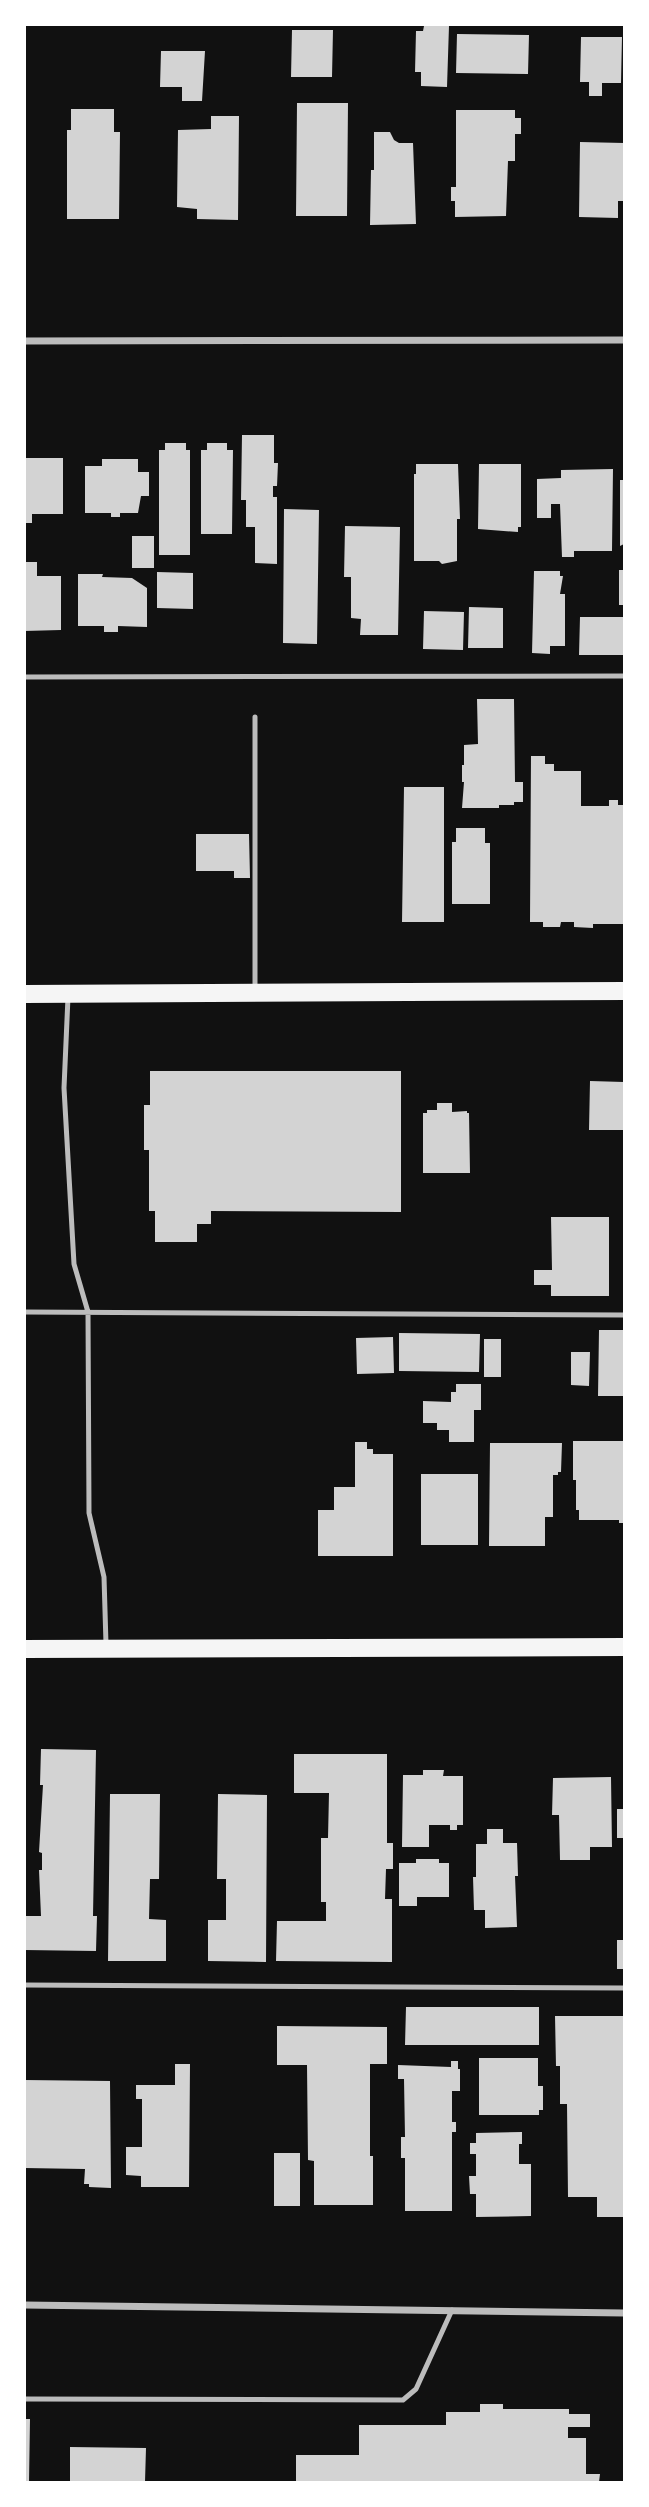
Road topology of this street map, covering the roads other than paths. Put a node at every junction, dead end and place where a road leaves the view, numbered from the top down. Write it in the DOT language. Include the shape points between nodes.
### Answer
graph roads {
  1 [pos="24,341"];
  2 [pos="625,341"];
  3 [pos="625,676"];
  4 [pos="24,677"];
  5 [pos="256,717"];
  6 [pos="625,991"];
  7 [pos="256,993"];
  8 [pos="24,994"];
  9 [pos="68,994"];
  10 [pos="24,1312"];
  11 [pos="88,1312"];
  12 [pos="625,1315"];
  13 [pos="625,1647"];
  14 [pos="24,1649"];
  15 [pos="106,1649"];
  16 [pos="24,1985"];
  17 [pos="625,1988"];
  18 [pos="24,2305"];
  19 [pos="452,2310"];
  20 [pos="625,2313"];
  21 [pos="24,2399"];
  1 -- 2 [label="street"];
  3 -- 4 [label="lane"];
  5 -- 7 [label="lane"];
  6 -- 7 [label="main road"];
  7 -- 9 [label="main road"];
  8 -- 9 [label="main road"];
  9 -- 11 [label="lane" via="64,1088 74,1264"];
  10 -- 11 [label="lane"];
  11 -- 12 [label="lane"];
  11 -- 15 [label="lane" via="89,1513 104,1577"];
  13 -- 15 [label="main road"];
  14 -- 15 [label="main road"];
  16 -- 17 [label="lane"];
  18 -- 19 [label="street"];
  19 -- 20 [label="street"];
  19 -- 21 [label="lane" via="416,2389 403,2400"];
}
